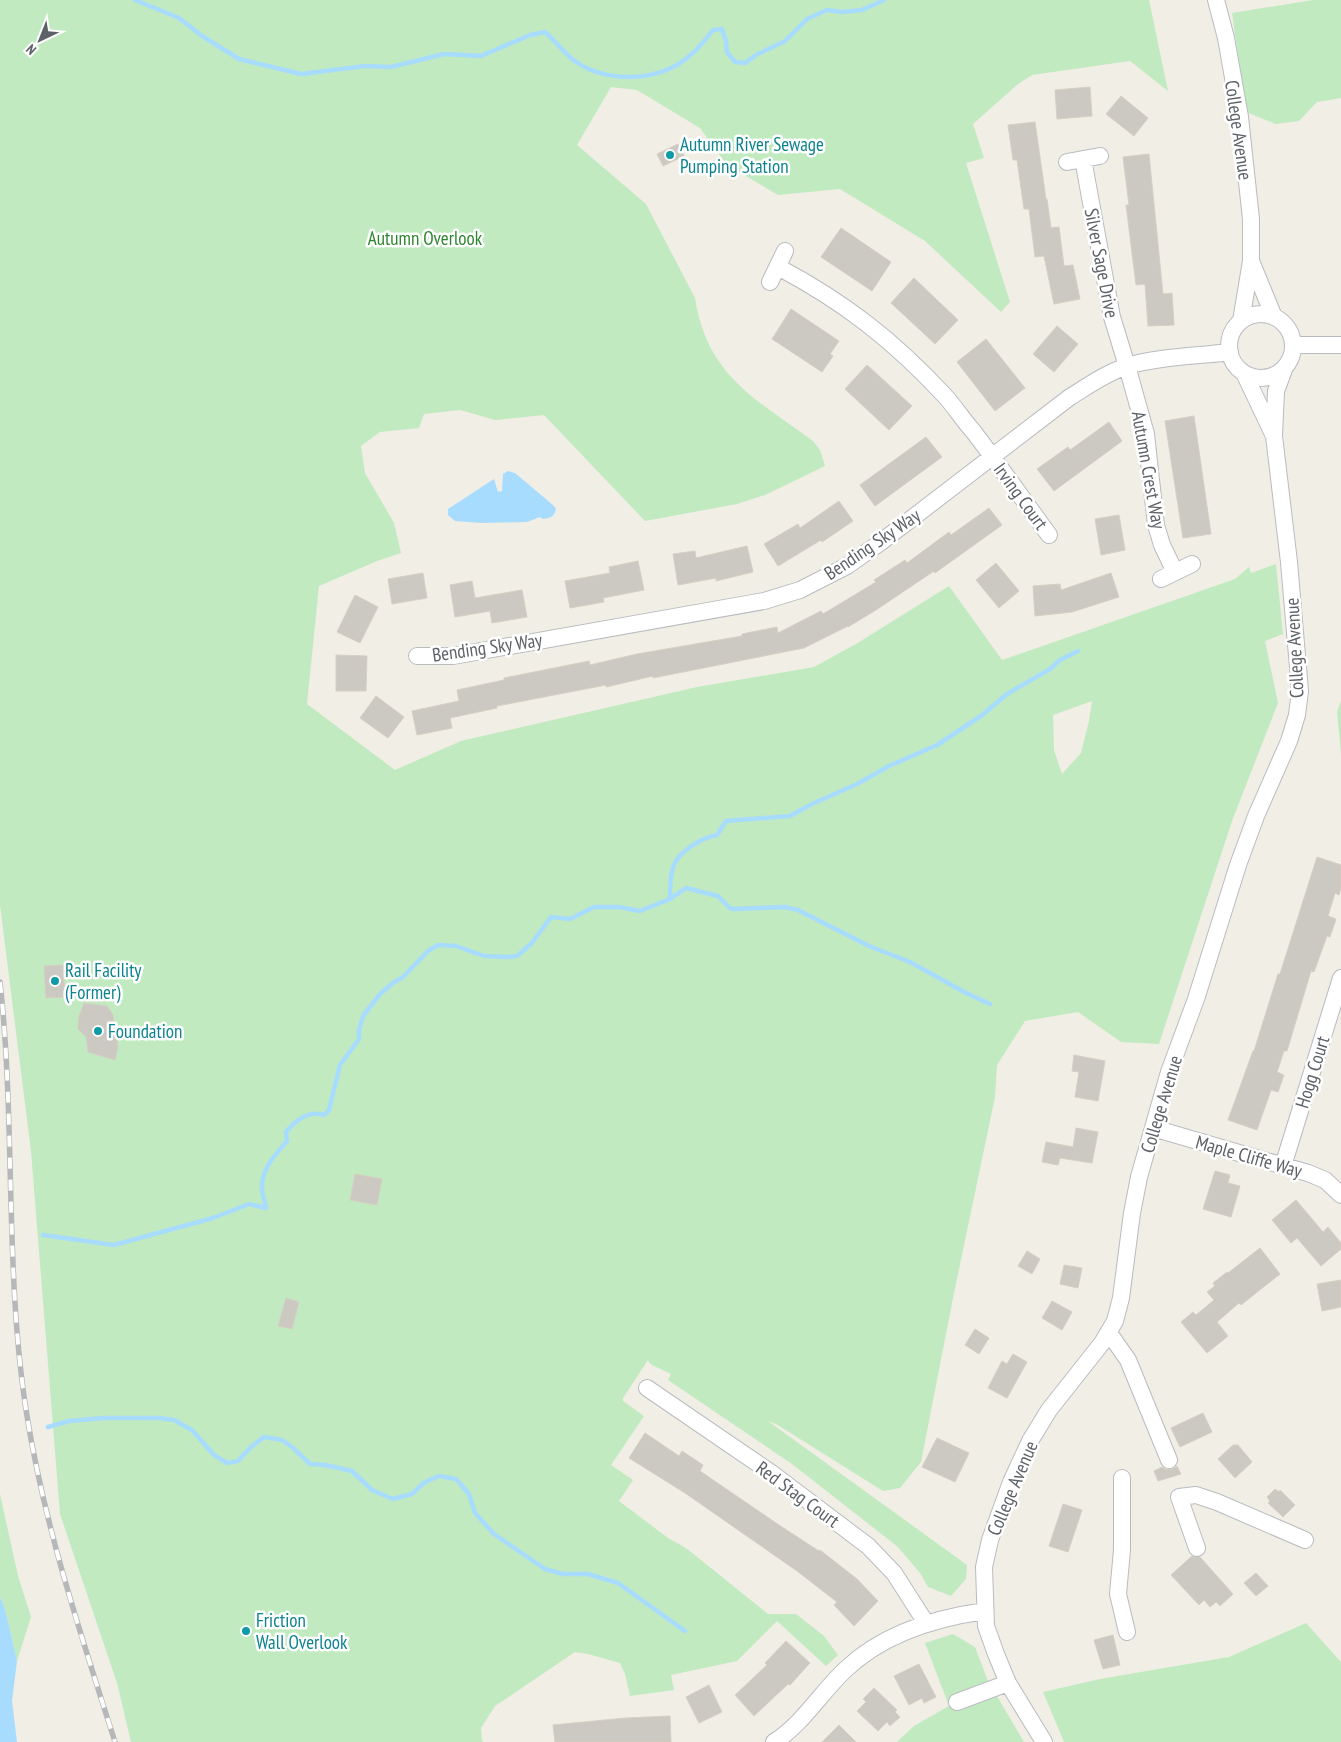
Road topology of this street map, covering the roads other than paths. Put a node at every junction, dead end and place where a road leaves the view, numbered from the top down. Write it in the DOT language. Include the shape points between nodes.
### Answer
graph roads {
  1 [pos="1216,0"];
  2 [pos="1100,156"];
  3 [pos="785,252"];
  4 [pos="1251,260"];
  5 [pos="778,266"];
  6 [pos="770,282"];
  7 [pos="1274,317"];
  8 [pos="1241,321"];
  9 [pos="1293,345"];
  10 [pos="1341,345"];
  11 [pos="1230,352"];
  12 [pos="1127,366"];
  13 [pos="1285,367"];
  14 [pos="1244,373"];
  15 [pos="1274,436"];
  16 [pos="992,456"];
  17 [pos="1049,536"];
  18 [pos="1192,564"];
  19 [pos="417,656"];
  20 [pos="1341,978"];
  21 [pos="1152,1128"];
  22 [pos="1283,1166"];
  23 [pos="1341,1194"];
  24 [pos="1108,1333"];
  25 [pos="647,1388"];
  26 [pos="1169,1460"];
  27 [pos="1122,1478"];
  28 [pos="1305,1540"];
  29 [pos="1197,1548"];
  30 [pos="984,1611"];
  31 [pos="926,1623"];
  32 [pos="1127,1632"];
  33 [pos="1008,1683"];
  34 [pos="957,1702"];
  35 [pos="774,1742"];
  36 [pos="1044,1742"];
  1 -- 4 [label="street, College Avenue" via="1240,116 1251,219"];
  2 -- 12 [label="street, Silver Sage Drive" via="1075,161"];
  3 -- 5 [label="street"];
  4 -- 7 [label="street, College Avenue"];
  4 -- 8 [label="street, College Avenue"];
  5 -- 6 [label="street"];
  5 -- 16 [label="street, Irving Court" via="857,315 896,347 946,397"];
  7 -- 8 [label="street" via="1252,315"];
  7 -- 9 [label="street, College Avenue" via="1284,324"];
  8 -- 11 [label="street, College Avenue" via="1230,336"];
  9 -- 10 [label="street"];
  9 -- 13 [label="street, College Avenue"];
  11 -- 12 [label="street, Bending Sky Way"];
  11 -- 14 [label="street, College Avenue" via="1236,366"];
  12 -- 16 [label="street, Bending Sky Way" via="1101,377 1070,397"];
  12 -- 18 [label="street, Autumn Crest Way" via="1146,434 1156,524 1168,576"];
  13 -- 14 [label="street" via="1273,376 1258,378"];
  13 -- 15 [label="street, College Avenue" via="1276,391"];
  14 -- 15 [label="street, College Avenue"];
  15 -- 21 [label="street, College Avenue" via="1299,681 1297,715 1238,865"];
  16 -- 17 [label="street, Irving Court"];
  16 -- 19 [label="street, Bending Sky Way" via="847,566 800,590 764,601 454,656"];
  20 -- 22 [label="street, Hogg Court"];
  21 -- 22 [label="street, Maple Cliffe Way"];
  21 -- 24 [label="street, College Avenue" via="1132,1212 1121,1298"];
  22 -- 23 [label="street, Maple Cliffe Way" via="1325,1180"];
  24 -- 26 [label="street" via="1128,1360"];
  24 -- 30 [label="street, College Avenue" via="1050,1410 1030,1441 1011,1482 986,1558"];
  25 -- 31 [label="street, Red Stag Court" via="770,1472 868,1546 894,1573"];
  27 -- 32 [label="street" via="1118,1594"];
  28 -- 29 [label="street" via="1217,1502 1196,1495 1179,1497"];
  30 -- 31 [label="street"];
  30 -- 33 [label="street, College Avenue" via="986,1626"];
  31 -- 35 [label="street" via="897,1635 846,1668 801,1719"];
  33 -- 34 [label="street"];
  33 -- 36 [label="street, College Avenue"];
}
